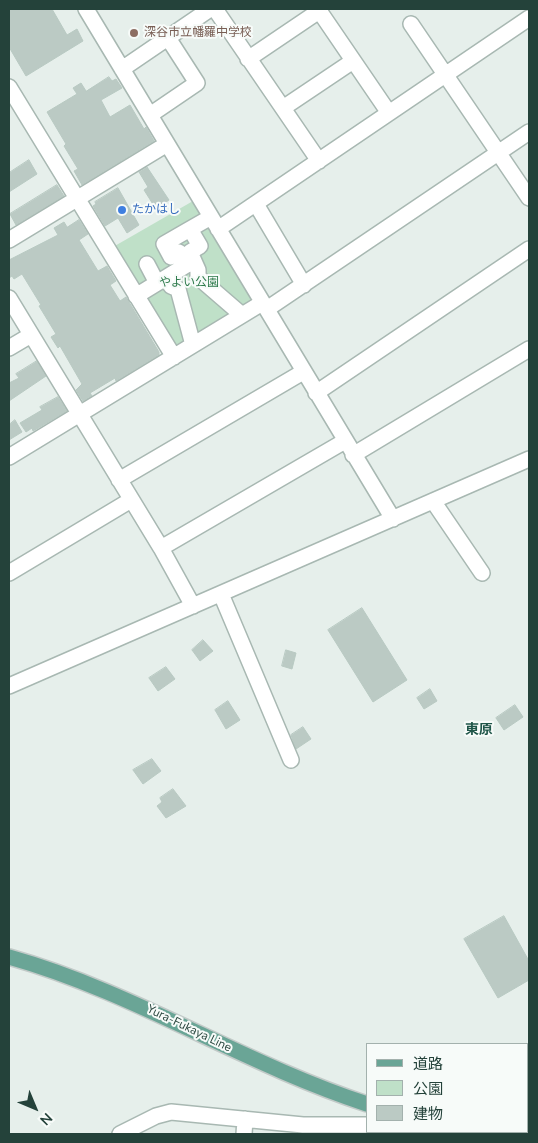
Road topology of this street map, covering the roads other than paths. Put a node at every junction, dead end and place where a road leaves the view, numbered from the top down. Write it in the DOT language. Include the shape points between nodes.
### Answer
graph roads {
  1 [pos="86,9"];
  2 [pos="210,9"];
  3 [pos="215,9"];
  4 [pos="319,10"];
  5 [pos="529,18"];
  6 [pos="411,24"];
  7 [pos="168,38"];
  8 [pos="248,59"];
  9 [pos="353,61"];
  10 [pos="122,69"];
  11 [pos="446,75"];
  12 [pos="9,87"];
  13 [pos="283,108"];
  14 [pos="389,113"];
  15 [pos="150,114"];
  16 [pos="529,132"];
  17 [pos="167,144"];
  18 [pos="498,152"];
  19 [pos="319,161"];
  20 [pos="529,198"];
  21 [pos="77,199"];
  22 [pos="256,204"];
  23 [pos="214,223"];
  24 [pos="190,229"];
  25 [pos="9,240"];
  26 [pos="529,249"];
  27 [pos="187,257"];
  28 [pos="147,264"];
  29 [pos="198,277"];
  30 [pos="162,280"];
  31 [pos="304,285"];
  32 [pos="178,289"];
  33 [pos="136,296"];
  34 [pos="9,298"];
  35 [pos="265,306"];
  36 [pos="242,315"];
  37 [pos="31,335"];
  38 [pos="193,346"];
  39 [pos="9,348"];
  40 [pos="529,349"];
  41 [pos="174,357"];
  42 [pos="303,372"];
  43 [pos="316,393"];
  44 [pos="79,416"];
  45 [pos="345,441"];
  46 [pos="353,455"];
  47 [pos="9,458"];
  48 [pos="529,459"];
  49 [pos="119,480"];
  50 [pos="131,500"];
  51 [pos="433,501"];
  52 [pos="393,519"];
  53 [pos="161,548"];
  54 [pos="9,573"];
  55 [pos="482,573"];
  56 [pos="221,594"];
  57 [pos="193,606"];
  58 [pos="10,682"];
  59 [pos="291,760"];
  60 [pos="9,957"];
  61 [pos="366,1104"];
  62 [pos="245,1119"];
  63 [pos="366,1125"];
  64 [pos="120,1134"];
  65 [pos="244,1134"];
  1 -- 10 [label="street"];
  2 -- 7 [label="street"];
  3 -- 8 [label="street"];
  4 -- 8 [label="street"];
  4 -- 9 [label="street"];
  5 -- 11 [label="street"];
  6 -- 11 [label="street"];
  7 -- 10 [label="street"];
  7 -- 15 [label="street" via="197,83"];
  8 -- 13 [label="street"];
  9 -- 13 [label="street"];
  9 -- 14 [label="street"];
  10 -- 15 [label="street"];
  11 -- 14 [label="street"];
  11 -- 18 [label="street"];
  12 -- 21 [label="street"];
  13 -- 19 [label="street"];
  14 -- 19 [label="street"];
  15 -- 17 [label="street"];
  16 -- 18 [label="street"];
  17 -- 21 [label="street"];
  17 -- 23 [label="street"];
  18 -- 20 [label="street"];
  18 -- 31 [label="street"];
  19 -- 22 [label="street"];
  21 -- 25 [label="street"];
  21 -- 33 [label="street"];
  22 -- 23 [label="street"];
  22 -- 31 [label="street"];
  23 -- 24 [label="street"];
  23 -- 35 [label="street"];
  24 -- 27 [label="street" via="200,246"];
  24 -- 27 [label="street" via="164,244 171,257"];
  26 -- 43 [label="street"];
  27 -- 29 [label="street" via="198,270"];
  27 -- 30 [label="street"];
  28 -- 30 [label="street"];
  29 -- 32 [label="street"];
  29 -- 36 [label="street"];
  30 -- 32 [label="street"];
  30 -- 33 [label="street"];
  31 -- 35 [label="street"];
  32 -- 38 [label="street"];
  33 -- 41 [label="street"];
  34 -- 37 [label="street"];
  35 -- 36 [label="street"];
  35 -- 42 [label="street"];
  36 -- 38 [label="street"];
  37 -- 39 [label="street"];
  37 -- 44 [label="street"];
  38 -- 41 [label="street"];
  40 -- 46 [label="street"];
  41 -- 44 [label="street"];
  42 -- 43 [label="street"];
  42 -- 49 [label="street"];
  43 -- 45 [label="street"];
  44 -- 47 [label="street"];
  44 -- 49 [label="street"];
  45 -- 46 [label="street"];
  45 -- 53 [label="street"];
  46 -- 52 [label="street"];
  48 -- 51 [label="street"];
  49 -- 50 [label="street"];
  50 -- 53 [label="street"];
  50 -- 54 [label="street"];
  51 -- 52 [label="street"];
  51 -- 55 [label="street"];
  52 -- 56 [label="street"];
  53 -- 57 [label="street"];
  56 -- 57 [label="street"];
  56 -- 59 [label="street"];
  57 -- 58 [label="street"];
  60 -- 61 [label="main road, Yura-Fukaya Line" via="95,986 257,1062"];
  62 -- 63 [label="street" via="303,1125"];
  62 -- 64 [label="street" via="171,1112"];
  62 -- 65 [label="street"];
}
